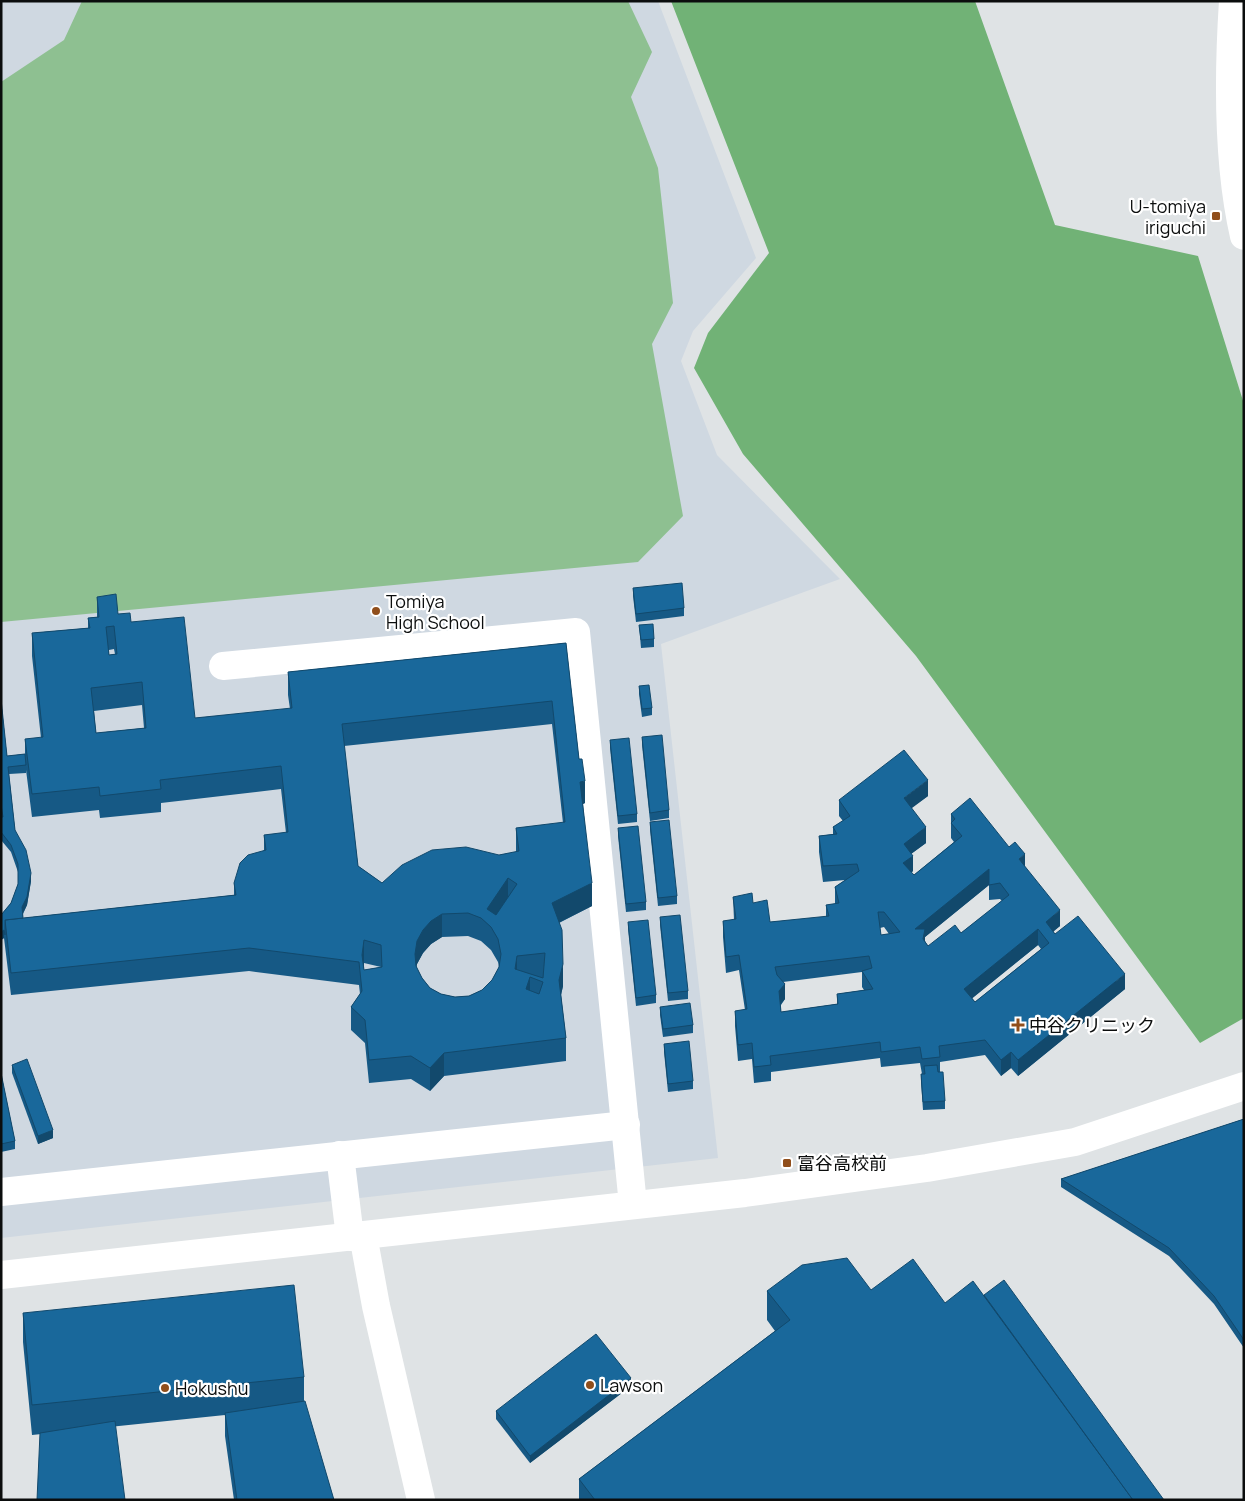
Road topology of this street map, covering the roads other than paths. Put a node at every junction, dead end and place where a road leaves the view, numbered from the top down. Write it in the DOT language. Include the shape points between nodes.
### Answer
graph roads {
  1 [pos="1233,1"];
  2 [pos="1237,33"];
  3 [pos="1244,236"];
  4 [pos="222,666"];
  5 [pos="1244,1086"];
  6 [pos="626,1125"];
  7 [pos="340,1155"];
  8 [pos="1,1192"];
  9 [pos="634,1206"];
  10 [pos="357,1236"];
  11 [pos="1,1275"];
  12 [pos="421,1500"];
  1 -- 2 [label="street"];
  2 -- 3 [label="street" via="1232,135"];
  4 -- 6 [label="street" via="576,632"];
  5 -- 9 [label="street" via="1075,1142 927,1168"];
  6 -- 7 [label="street"];
  6 -- 9 [label="street"];
  7 -- 8 [label="street"];
  7 -- 10 [label="street"];
  9 -- 10 [label="street"];
  10 -- 11 [label="street"];
  10 -- 12 [label="street"];
}
